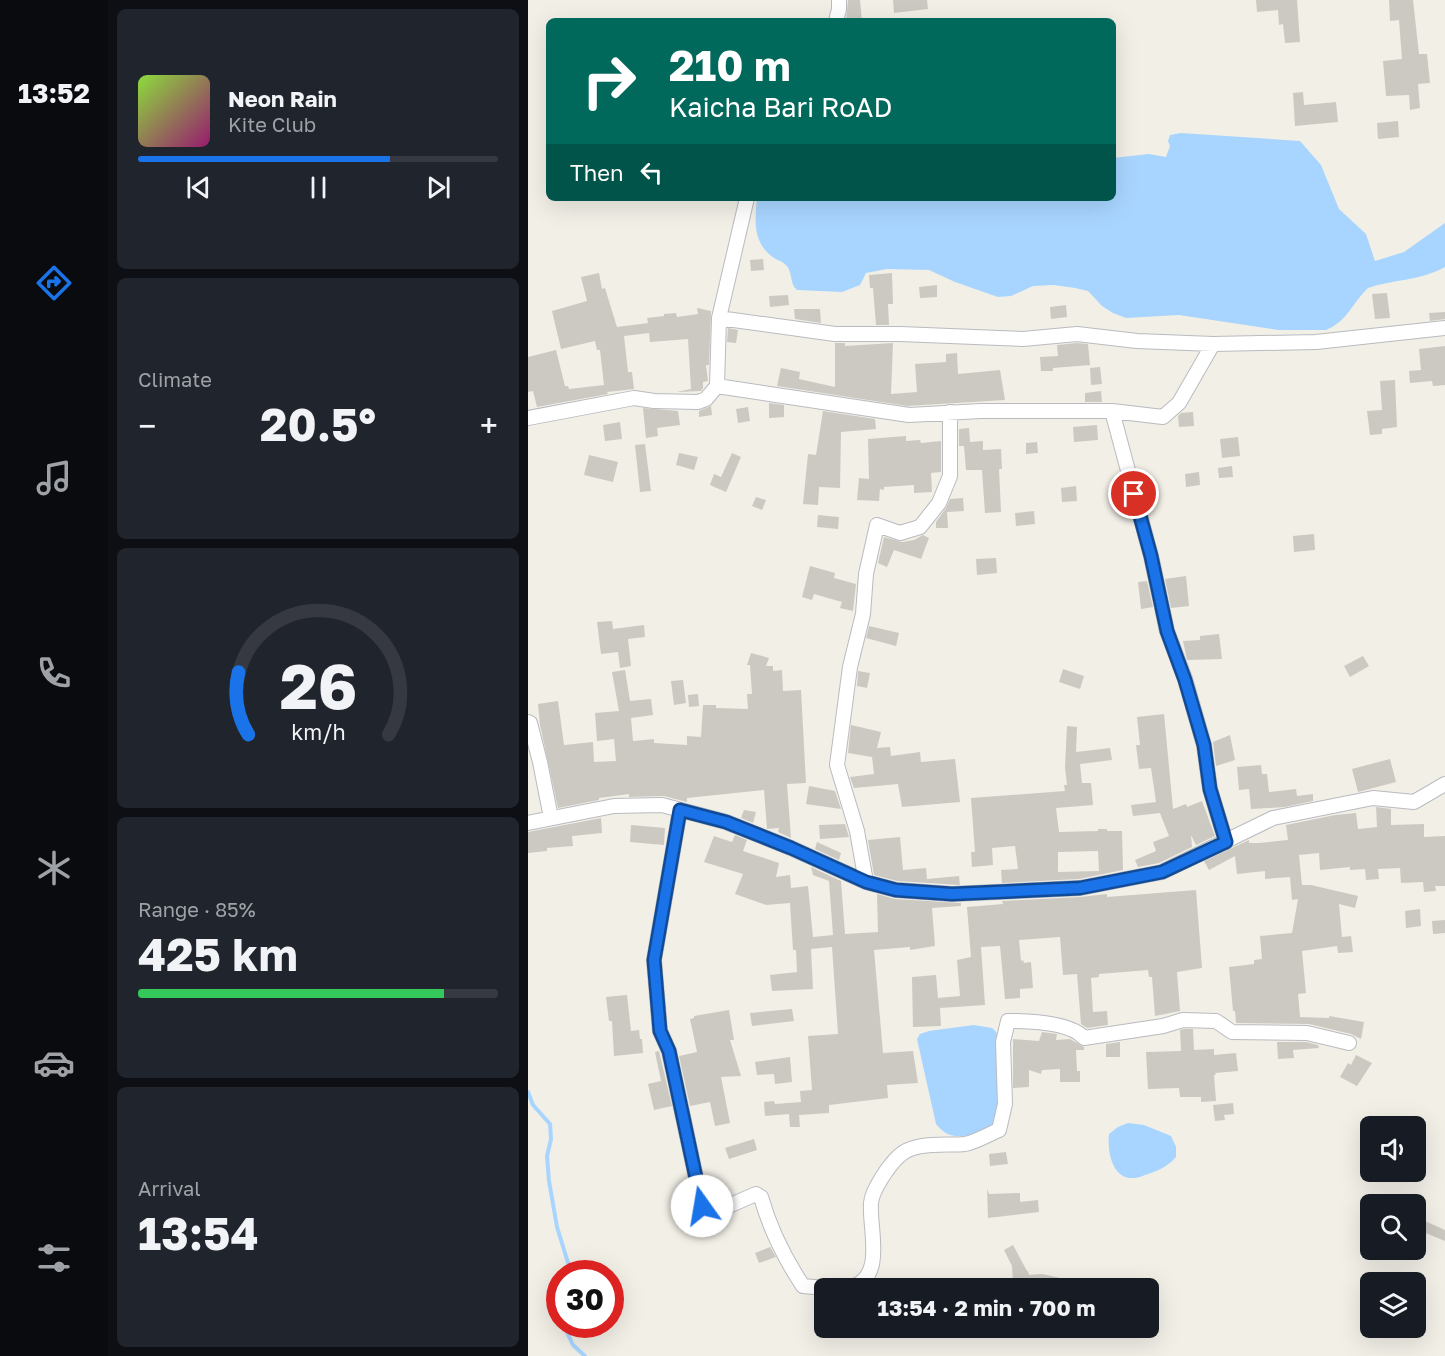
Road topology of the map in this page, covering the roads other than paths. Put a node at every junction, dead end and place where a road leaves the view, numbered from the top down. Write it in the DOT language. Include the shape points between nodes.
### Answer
graph roads {
  1 [pos="839,0"];
  2 [pos="837,18"];
  3 [pos="746,201"];
  4 [pos="719,318"];
  5 [pos="1445,328"];
  6 [pos="1213,344"];
  7 [pos="717,386"];
  8 [pos="1112,411"];
  9 [pos="950,412"];
  10 [pos="528,418"];
  11 [pos="528,722"];
  12 [pos="1445,784"];
  13 [pos="680,810"];
  14 [pos="551,818"];
  15 [pos="528,823"];
  16 [pos="1226,842"];
  17 [pos="866,882"];
  18 [pos="1348,1043"];
  1 -- 2 [label="street"];
  3 -- 4 [label="street"];
  4 -- 6 [label="street" via="835,334 1023,339 1077,334"];
  4 -- 7 [label="street"];
  5 -- 6 [label="street" via="1316,342"];
  6 -- 8 [label="street" via="1179,402 1163,417"];
  7 -- 9 [label="street" via="909,415"];
  7 -- 10 [label="street" via="698,402 634,398"];
  8 -- 9 [label="street"];
  8 -- 16 [label="street" via="1167,631 1204,745 1210,789"];
  9 -- 17 [label="street" via="950,476 939,503 920,527 900,533 877,525 866,574 863,614 850,667 837,765 857,831"];
  11 -- 14 [label="street"];
  12 -- 16 [label="street" via="1414,802 1373,798 1273,818"];
  13 -- 14 [label="street" via="662,805 614,806"];
  13 -- 17 [label="street" via="726,822"];
  13 -- 18 [label="street" via="654,960 660,1031 669,1051 702,1206 710,1214 756,1194 761,1197 788,1264 803,1286 853,1287 867,1279 873,1253 871,1201 898,1156 936,1145 968,1144 999,1130 1005,1104 1002,1042 1008,1021 1036,1021 1079,1032 1084,1038 1183,1020 1215,1021 1232,1032 1307,1033"];
  14 -- 15 [label="street"];
  16 -- 17 [label="street" via="1162,872 1080,888 952,894 896,890"];
}
